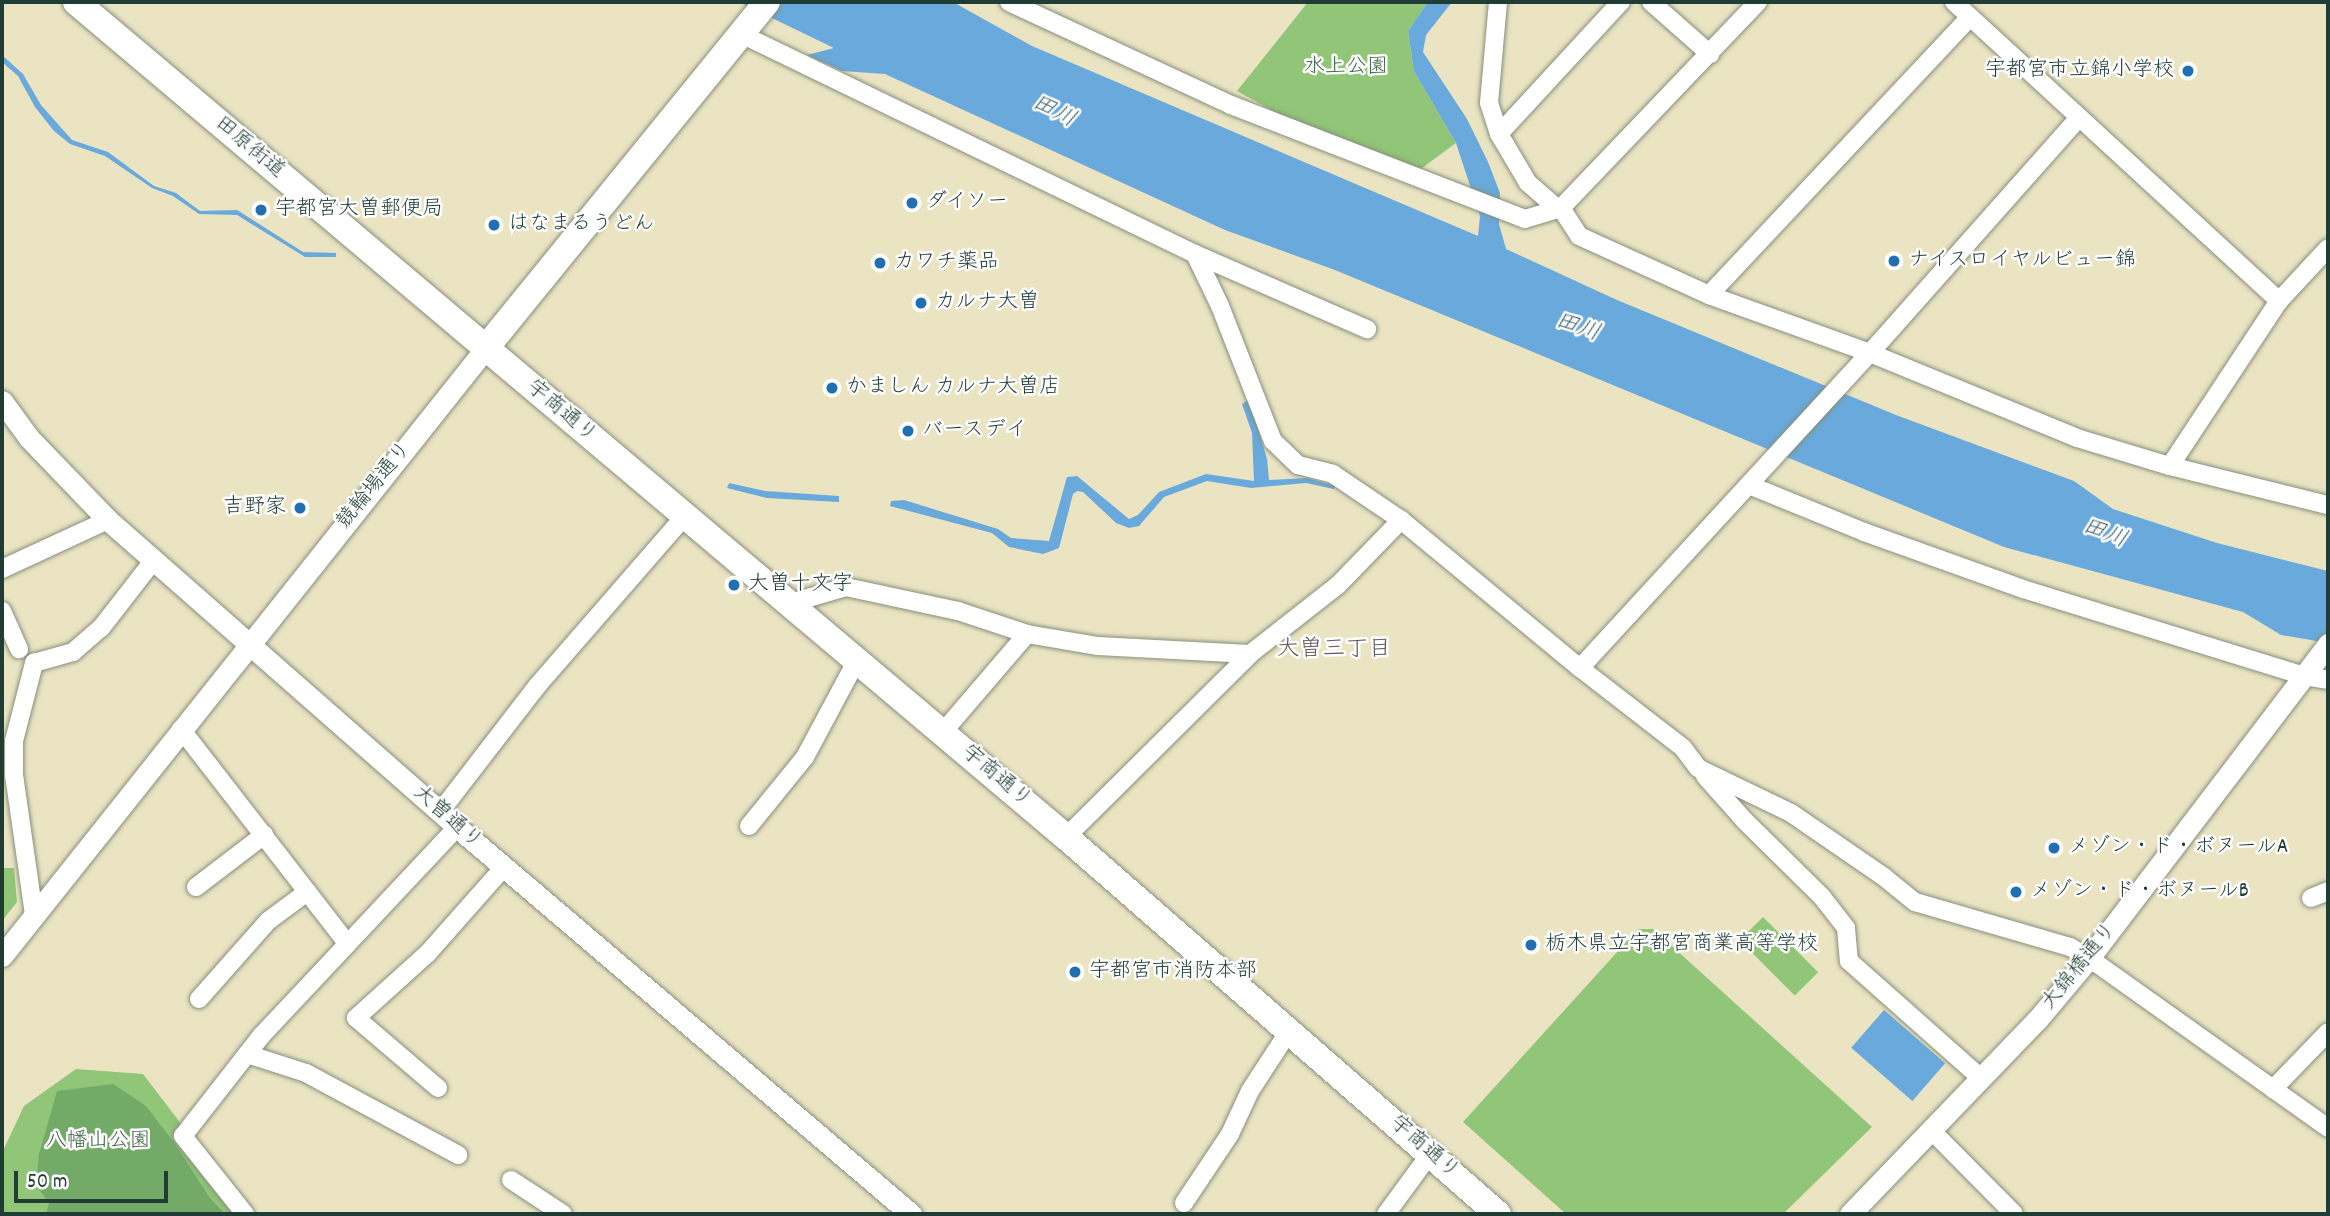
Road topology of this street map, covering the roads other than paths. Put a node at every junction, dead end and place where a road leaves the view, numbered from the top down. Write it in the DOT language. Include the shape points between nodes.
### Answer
graph roads {
  1 [pos="76,2"];
  2 [pos="1009,2"];
  3 [pos="1498,2"];
  4 [pos="1621,2"];
  5 [pos="1651,2"];
  6 [pos="1758,2"];
  7 [pos="1954,2"];
  8 [pos="1970,17"];
  9 [pos="754,18"];
  10 [pos="1710,54"];
  11 [pos="2079,118"];
  12 [pos="1499,134"];
  13 [pos="1559,208"];
  14 [pos="1195,254"];
  15 [pos="2326,254"];
  16 [pos="1709,295"];
  17 [pos="2279,301"];
  18 [pos="1367,329"];
  19 [pos="485,349"];
  20 [pos="1865,359"];
  21 [pos="2,401"];
  22 [pos="2170,466"];
  23 [pos="1749,485"];
  24 [pos="2328,505"];
  25 [pos="685,516"];
  26 [pos="108,520"];
  27 [pos="1401,520"];
  28 [pos="154,560"];
  29 [pos="2,569"];
  30 [pos="791,603"];
  31 [pos="2,611"];
  32 [pos="1027,634"];
  33 [pos="248,644"];
  34 [pos="2328,644"];
  35 [pos="10,652"];
  36 [pos="1250,654"];
  37 [pos="858,660"];
  38 [pos="34,663"];
  39 [pos="1580,668"];
  40 [pos="2308,671"];
  41 [pos="2328,680"];
  42 [pos="181,729"];
  43 [pos="943,732"];
  44 [pos="1698,768"];
  45 [pos="440,812"];
  46 [pos="749,826"];
  47 [pos="457,827"];
  48 [pos="264,835"];
  49 [pos="1066,836"];
  50 [pos="504,867"];
  51 [pos="196,887"];
  52 [pos="2328,891"];
  53 [pos="307,892"];
  54 [pos="2311,898"];
  55 [pos="34,915"];
  56 [pos="348,944"];
  57 [pos="2,956"];
  58 [pos="2090,958"];
  59 [pos="199,999"];
  60 [pos="1289,1031"];
  61 [pos="2328,1031"];
  62 [pos="247,1054"];
  63 [pos="1981,1078"];
  64 [pos="438,1088"];
  65 [pos="2273,1089"];
  66 [pos="2328,1128"];
  67 [pos="1931,1130"];
  68 [pos="1430,1154"];
  69 [pos="458,1155"];
  70 [pos="511,1180"];
  71 [pos="1184,1203"];
  72 [pos="245,1214"];
  73 [pos="563,1214"];
  74 [pos="911,1214"];
  75 [pos="1386,1214"];
  76 [pos="1498,1214"];
  77 [pos="1850,1214"];
  78 [pos="2014,1214"];
  1 -- 19 [label="main road, 田原街道"];
  2 -- 13 [label="street" via="1231,105 1525,219"];
  3 -- 12 [label="street" via="1489,103"];
  4 -- 12 [label="street"];
  5 -- 10 [label="street"];
  6 -- 10 [label="street"];
  7 -- 8 [label="street"];
  8 -- 11 [label="street"];
  8 -- 16 [label="street"];
  9 -- 14 [label="street"];
  9 -- 19 [label="main road, 競輪場通り"];
  10 -- 13 [label="street"];
  11 -- 17 [label="street"];
  11 -- 20 [label="street"];
  12 -- 13 [label="street" via="1528,183"];
  13 -- 16 [label="street" via="1579,236"];
  14 -- 18 [label="street"];
  14 -- 27 [label="street" via="1273,441 1298,465 1333,474"];
  15 -- 17 [label="street"];
  16 -- 20 [label="street"];
  17 -- 22 [label="street"];
  19 -- 25 [label="main road, 宇商通り"];
  19 -- 33 [label="street, 競輪場通り"];
  20 -- 22 [label="street" via="2077,438"];
  20 -- 23 [label="street"];
  21 -- 26 [label="street, 大曽通り" via="29,438"];
  22 -- 24 [label="street"];
  23 -- 39 [label="street"];
  23 -- 40 [label="street" via="2023,589"];
  25 -- 30 [label="main road, 宇商通り"];
  25 -- 45 [label="street" via="537,686"];
  26 -- 28 [label="street, 大曽通り"];
  26 -- 29 [label="street"];
  27 -- 36 [label="street" via="1338,584"];
  27 -- 39 [label="street"];
  28 -- 33 [label="street, 大曽通り"];
  28 -- 38 [label="street" via="101,628 73,652"];
  30 -- 32 [label="street" via="846,587 958,611"];
  30 -- 37 [label="main road, 宇商通り"];
  31 -- 35 [label="street"];
  32 -- 36 [label="street" via="1098,646"];
  32 -- 43 [label="street"];
  33 -- 42 [label="street, 競輪場通り"];
  33 -- 45 [label="street, 大曽通り"];
  34 -- 40 [label="street, 大錦橋通り"];
  35 -- 38 [label="street"];
  36 -- 49 [label="street"];
  37 -- 43 [label="main road, 宇商通り"];
  37 -- 46 [label="street" via="805,757"];
  38 -- 55 [label="street" via="14,741 14,764"];
  39 -- 44 [label="street" via="1683,748"];
  40 -- 41 [label="street"];
  40 -- 58 [label="street, 大錦橋通り"];
  42 -- 48 [label="street"];
  42 -- 55 [label="street, 競輪場通り"];
  43 -- 49 [label="main road, 宇商通り"];
  44 -- 58 [label="street" via="1791,813 1915,902 2070,947"];
  44 -- 63 [label="street" via="1822,897 1846,928 1849,961"];
  45 -- 47 [label="street, 大曽通り"];
  47 -- 50 [label="street, 大曽通り"];
  47 -- 56 [label="street"];
  48 -- 51 [label="street"];
  48 -- 53 [label="street"];
  49 -- 60 [label="main road, 宇商通り"];
  50 -- 64 [label="street" via="428,953 356,1018"];
  50 -- 74 [label="street, 大曽通り"];
  52 -- 54 [label="street"];
  53 -- 56 [label="street"];
  53 -- 59 [label="street" via="268,921"];
  55 -- 57 [label="street, 競輪場通り"];
  56 -- 62 [label="street"];
  58 -- 63 [label="street, 大錦橋通り"];
  58 -- 65 [label="street"];
  60 -- 68 [label="main road, 宇商通り"];
  60 -- 71 [label="street"];
  61 -- 65 [label="street"];
  62 -- 69 [label="street" via="306,1073"];
  62 -- 72 [label="street" via="183,1136"];
  63 -- 67 [label="street, 大錦橋通り"];
  65 -- 66 [label="street"];
  67 -- 77 [label="street, 大錦橋通り"];
  67 -- 78 [label="street"];
  68 -- 75 [label="street"];
  68 -- 76 [label="main road, 宇商通り"];
  70 -- 73 [label="street"];
}
